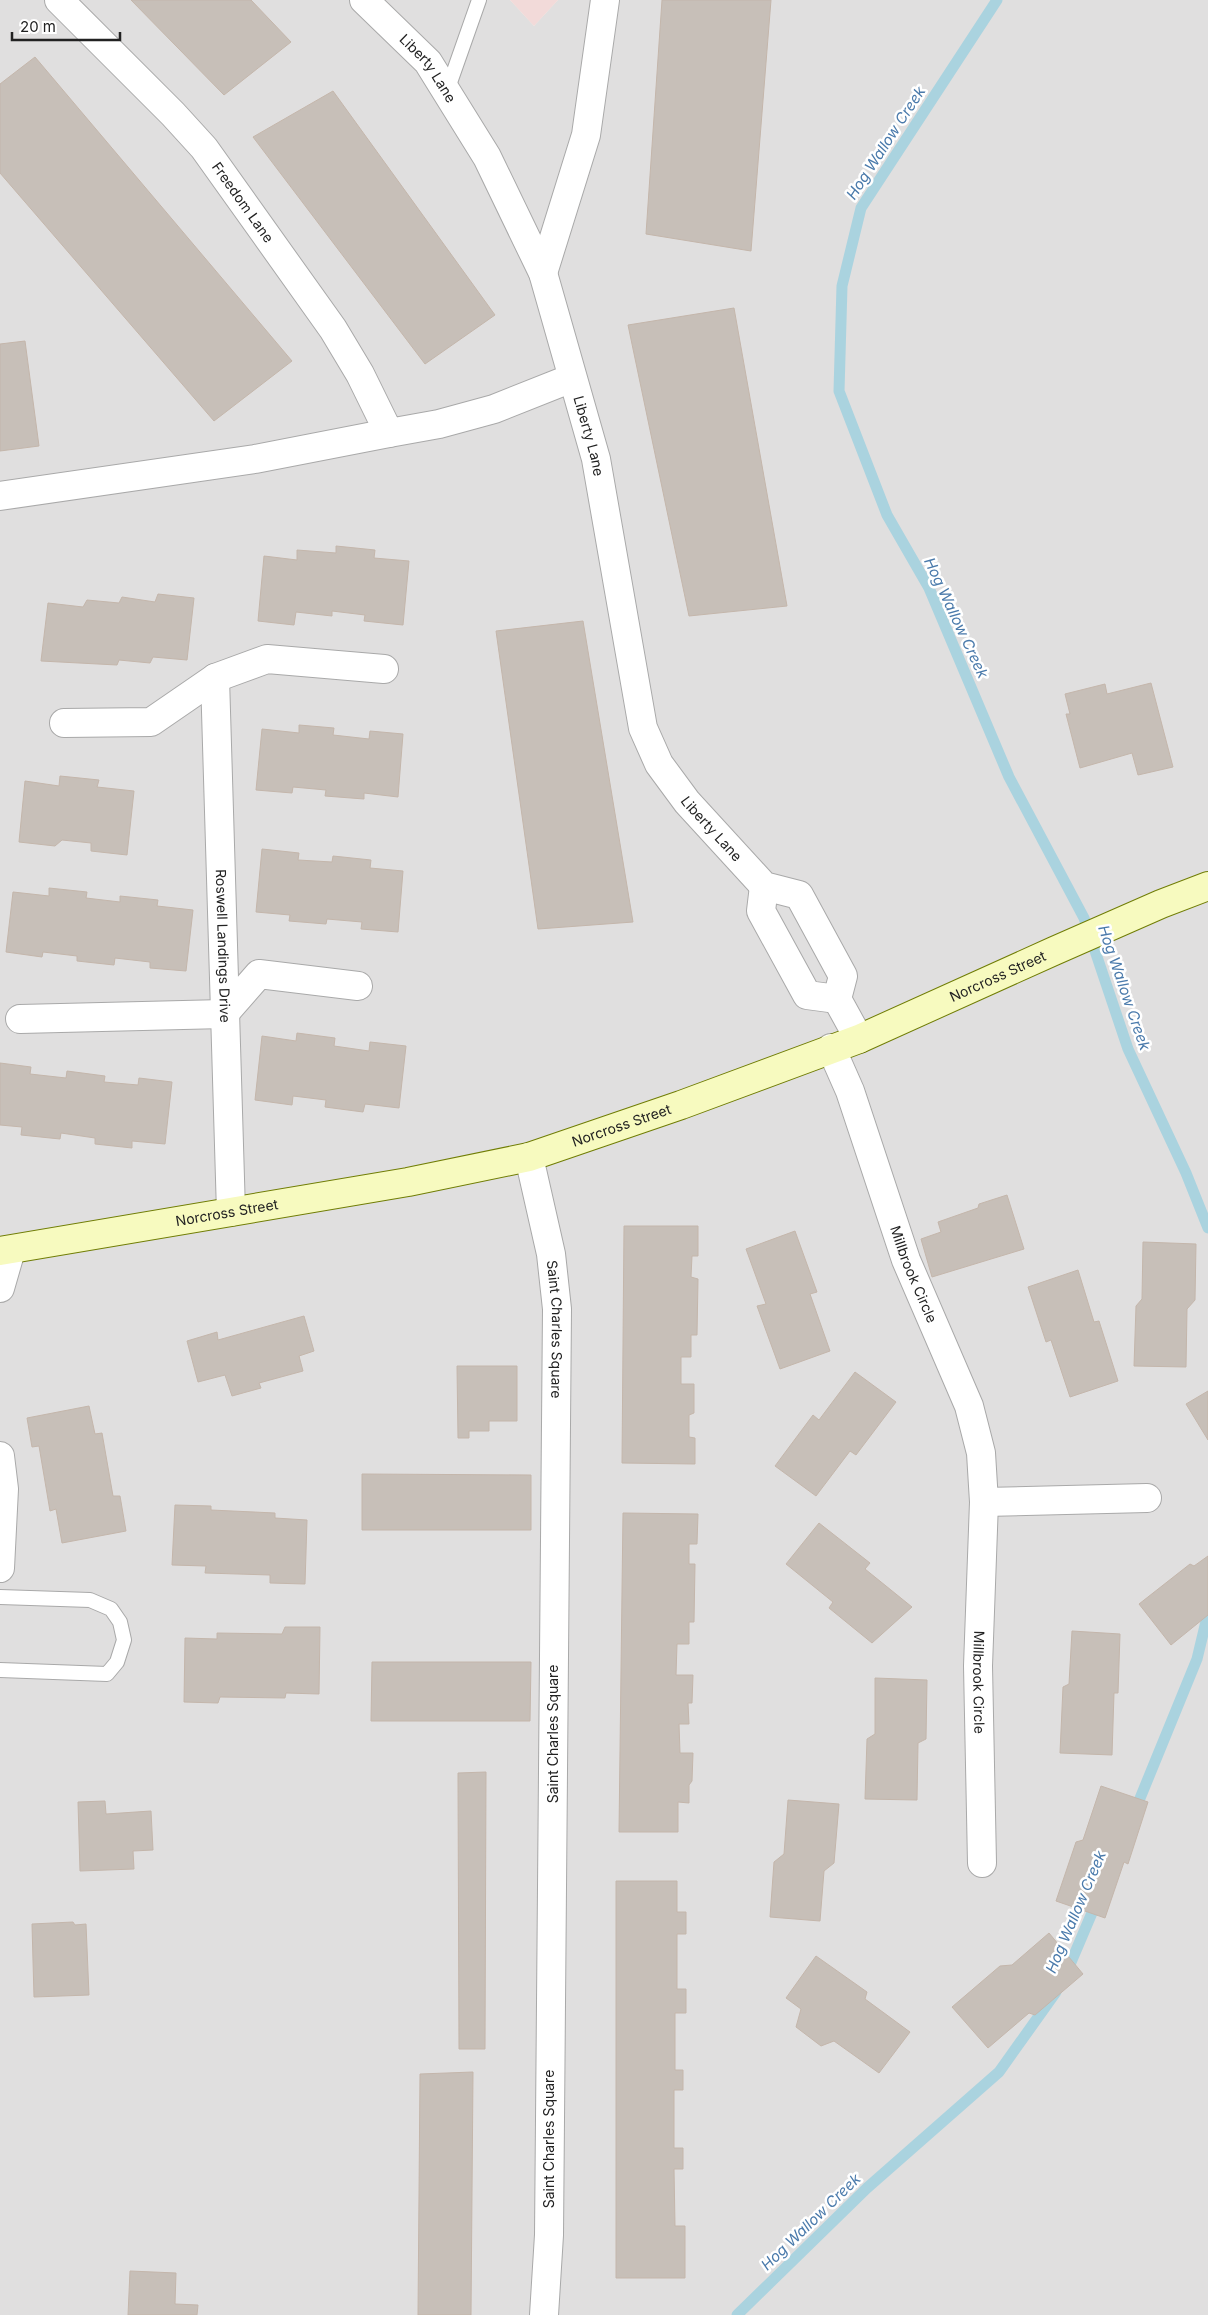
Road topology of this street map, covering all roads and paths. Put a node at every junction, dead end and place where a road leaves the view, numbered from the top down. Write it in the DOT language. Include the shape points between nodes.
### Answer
graph roads {
  1 [pos="59,0"];
  2 [pos="364,0"];
  3 [pos="479,0"];
  4 [pos="605,0"];
  5 [pos="446,92"];
  6 [pos="543,273"];
  7 [pos="572,378"];
  8 [pos="389,433"];
  9 [pos="0,496"];
  10 [pos="384,669"];
  11 [pos="215,678"];
  12 [pos="64,723"];
  13 [pos="764,886"];
  14 [pos="1208,886"];
  15 [pos="821,935"];
  16 [pos="784,953"];
  17 [pos="358,986"];
  18 [pos="837,999"];
  19 [pos="224,1014"];
  20 [pos="20,1019"];
  21 [pos="859,1039"];
  22 [pos="831,1048"];
  23 [pos="529,1157"];
  24 [pos="231,1212"];
  25 [pos="5,1250"];
  26 [pos="0,1288"];
  27 [pos="0,1456"];
  28 [pos="1147,1498"];
  29 [pos="984,1502"];
  30 [pos="0,1568"];
  31 [pos="0,1597"];
  32 [pos="0,1670"];
  33 [pos="982,1863"];
  34 [pos="544,2315"];
  1 -- 8 [label="street, Freedom Lane" via="204,148 333,329"];
  2 -- 5 [label="street, Liberty Lane" via="428,62"];
  3 -- 5 [label="lane"];
  4 -- 6 [label="street" via="586,134"];
  5 -- 6 [label="street, Liberty Lane" via="487,157"];
  6 -- 7 [label="street, Liberty Lane"];
  7 -- 8 [label="street" via="494,408 439,424"];
  7 -- 13 [label="street, Liberty Lane" via="596,459 643,728 659,764 686,802"];
  8 -- 9 [label="street" via="255,459"];
  10 -- 11 [label="street" via="268,659"];
  11 -- 12 [label="street" via="151,722"];
  11 -- 19 [label="street, Roswell Landings Drive"];
  13 -- 15 [label="street" via="799,895"];
  13 -- 16 [label="street" via="761,911"];
  14 -- 21 [label="street, Norcross Street"];
  15 -- 16 [label="street"];
  15 -- 18 [label="street" via="843,976"];
  16 -- 18 [label="street" via="807,995"];
  17 -- 19 [label="street" via="259,974"];
  18 -- 21 [label="street"];
  19 -- 20 [label="street"];
  19 -- 24 [label="street, Roswell Landings Drive"];
  21 -- 22 [label="street, Norcross Street"];
  22 -- 23 [label="street, Norcross Street" via="681,1105"];
  22 -- 29 [label="street, Millbrook Circle" via="850,1090 906,1260 969,1406 981,1453"];
  23 -- 24 [label="street, Norcross Street" via="408,1182"];
  23 -- 34 [label="street, Saint Charles Square" via="551,1254 557,1309 549,2215"];
  24 -- 25 [label="street, Norcross Street"];
  25 -- 26 [label="street"];
  27 -- 30 [label="street" via="4,1489"];
  28 -- 29 [label="street"];
  29 -- 33 [label="street, Millbrook Circle" via="978,1666"];
  31 -- 32 [label="lane" via="90,1600 111,1609 120,1622 124,1640 117,1662 107,1674"];
}
